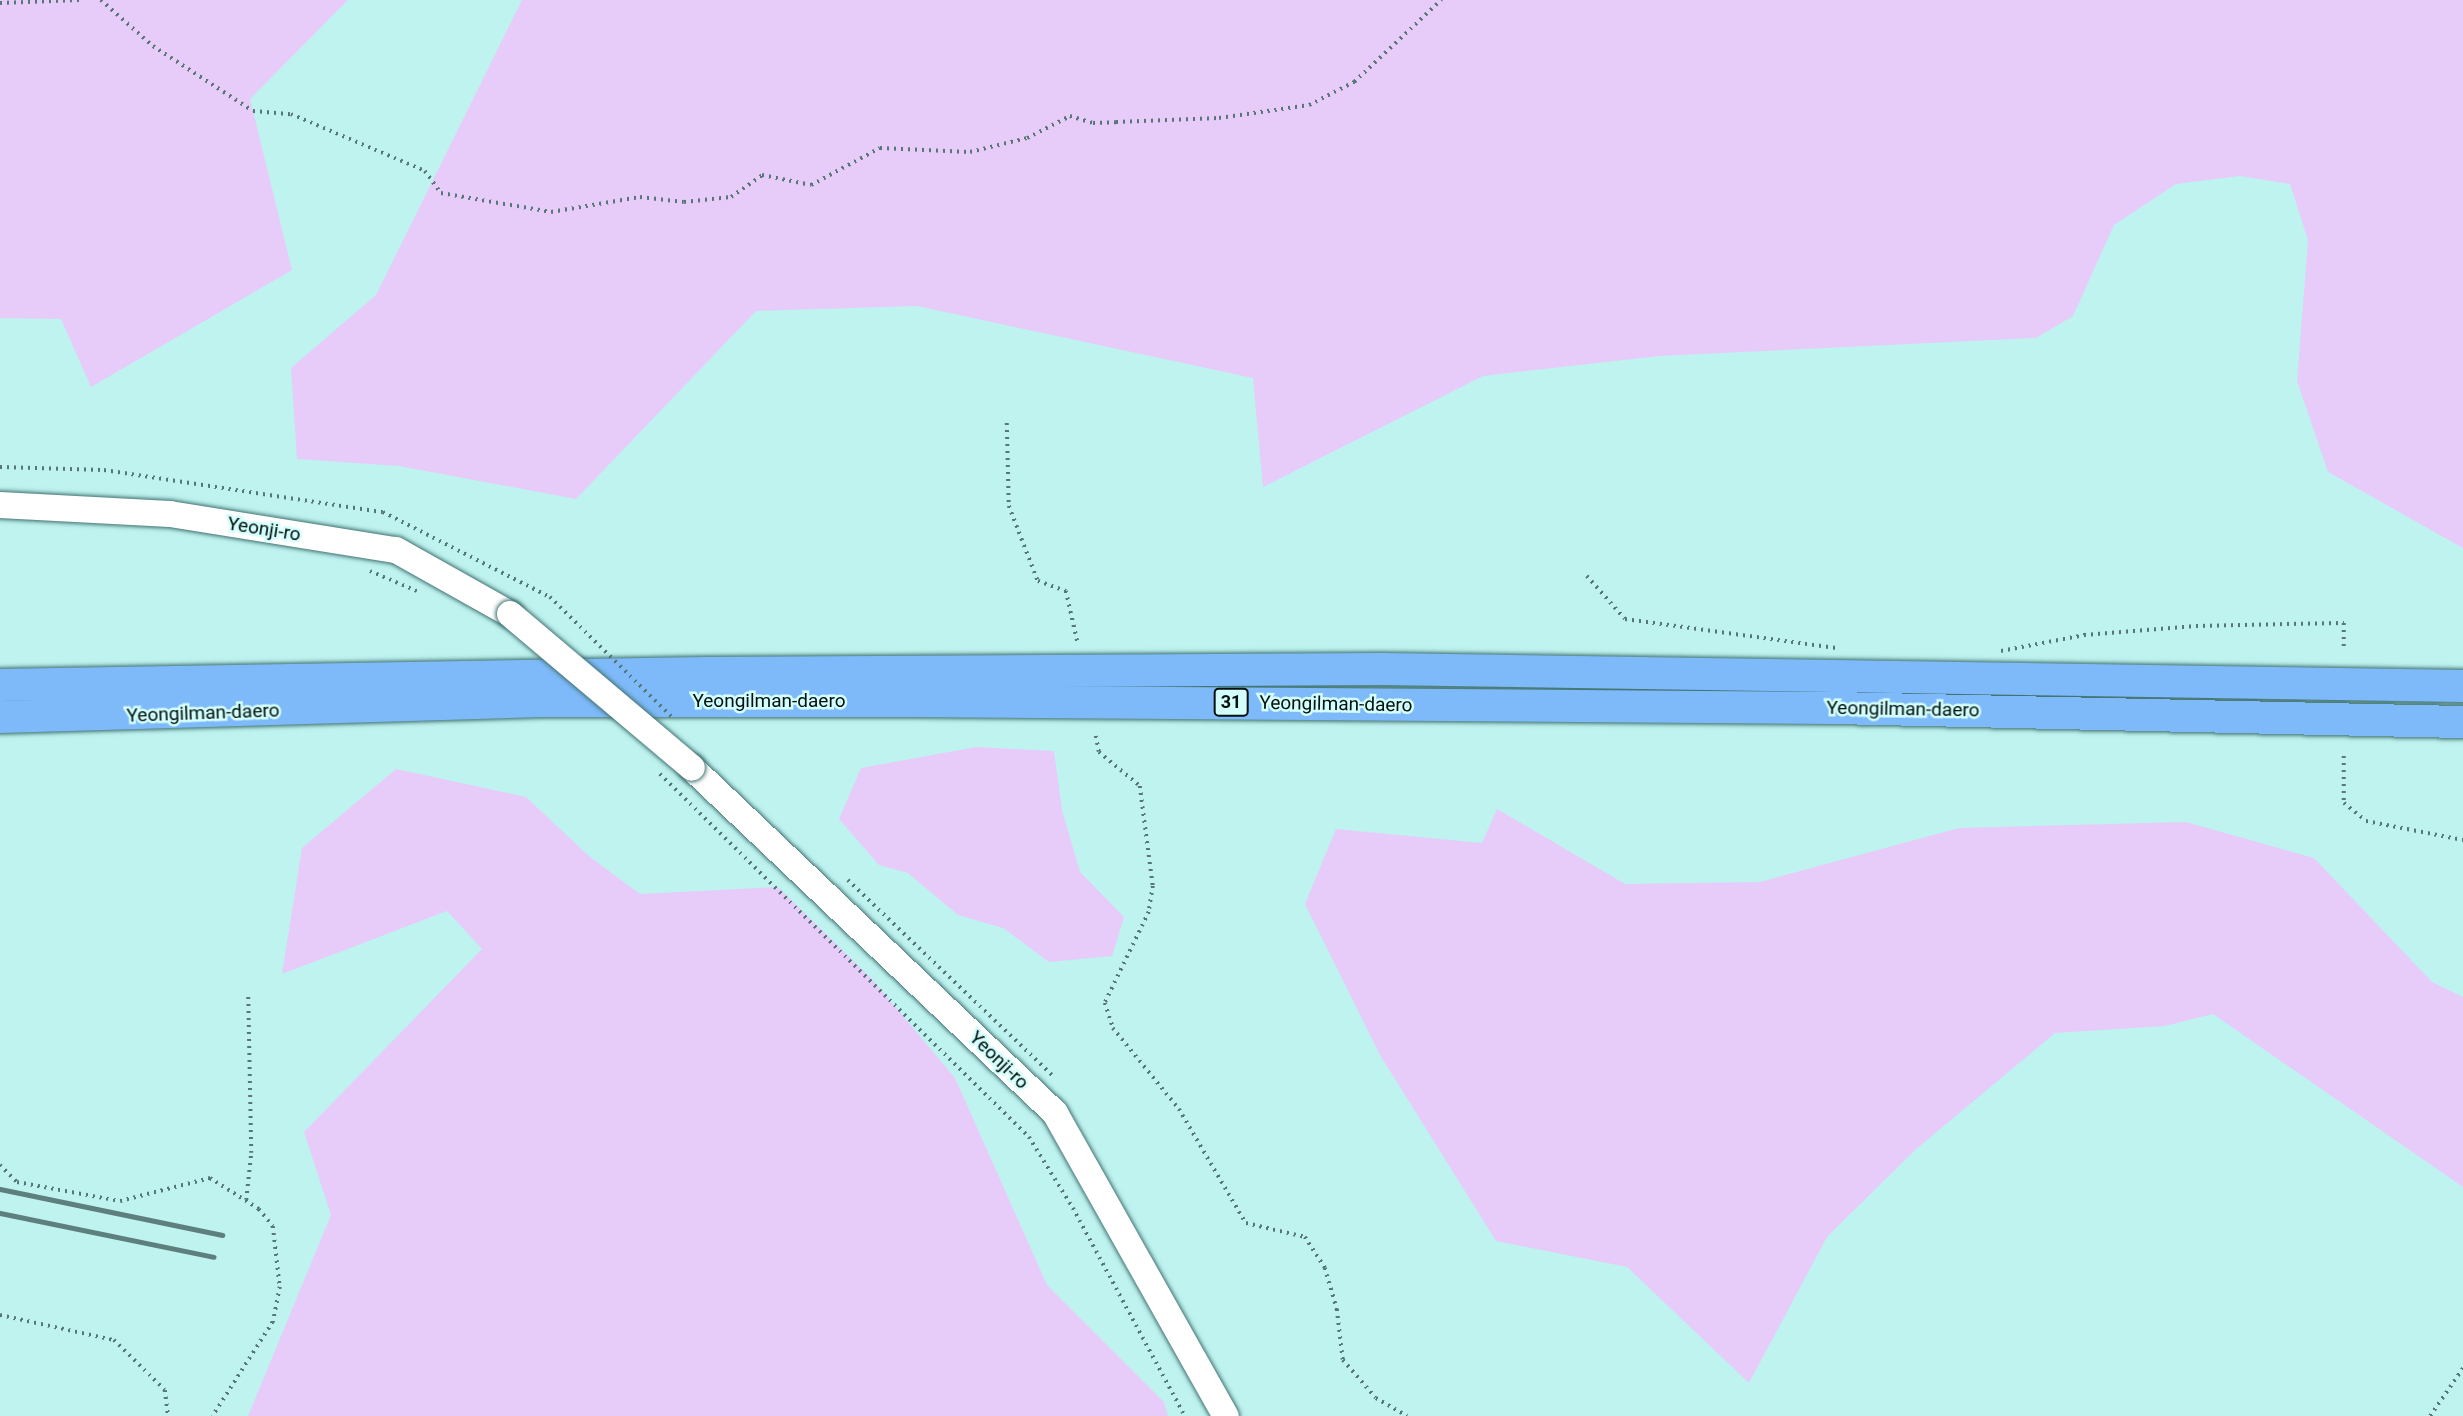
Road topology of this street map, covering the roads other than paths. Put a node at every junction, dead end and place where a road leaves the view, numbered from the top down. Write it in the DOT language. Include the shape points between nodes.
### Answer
graph roads {
  1 [pos="0,505"];
  2 [pos="0,667"];
  3 [pos="211,682"];
  4 [pos="0,685"];
  5 [pos="2463,686"];
  6 [pos="193,713"];
  7 [pos="0,717"];
  8 [pos="2463,722"];
  9 [pos="0,734"];
  10 [pos="1226,1416"];
  1 -- 10 [label="main road, Yeonji-ro, bridge" via="170,514 396,550 510,614 692,768 1055,1113"];
  2 -- 3 [label="highway"];
  3 -- 4 [label="highway, Yeongilman-daero / 31"];
  3 -- 5 [label="highway, Yeongilman-daero / 31" via="1382,669"];
  6 -- 7 [label="highway, Yeongilman-daero / 31"];
  6 -- 8 [label="highway, Yeongilman-daero / 31" via="541,701 1198,702 1834,708"];
  6 -- 9 [label="highway" via="74,730"];
}
